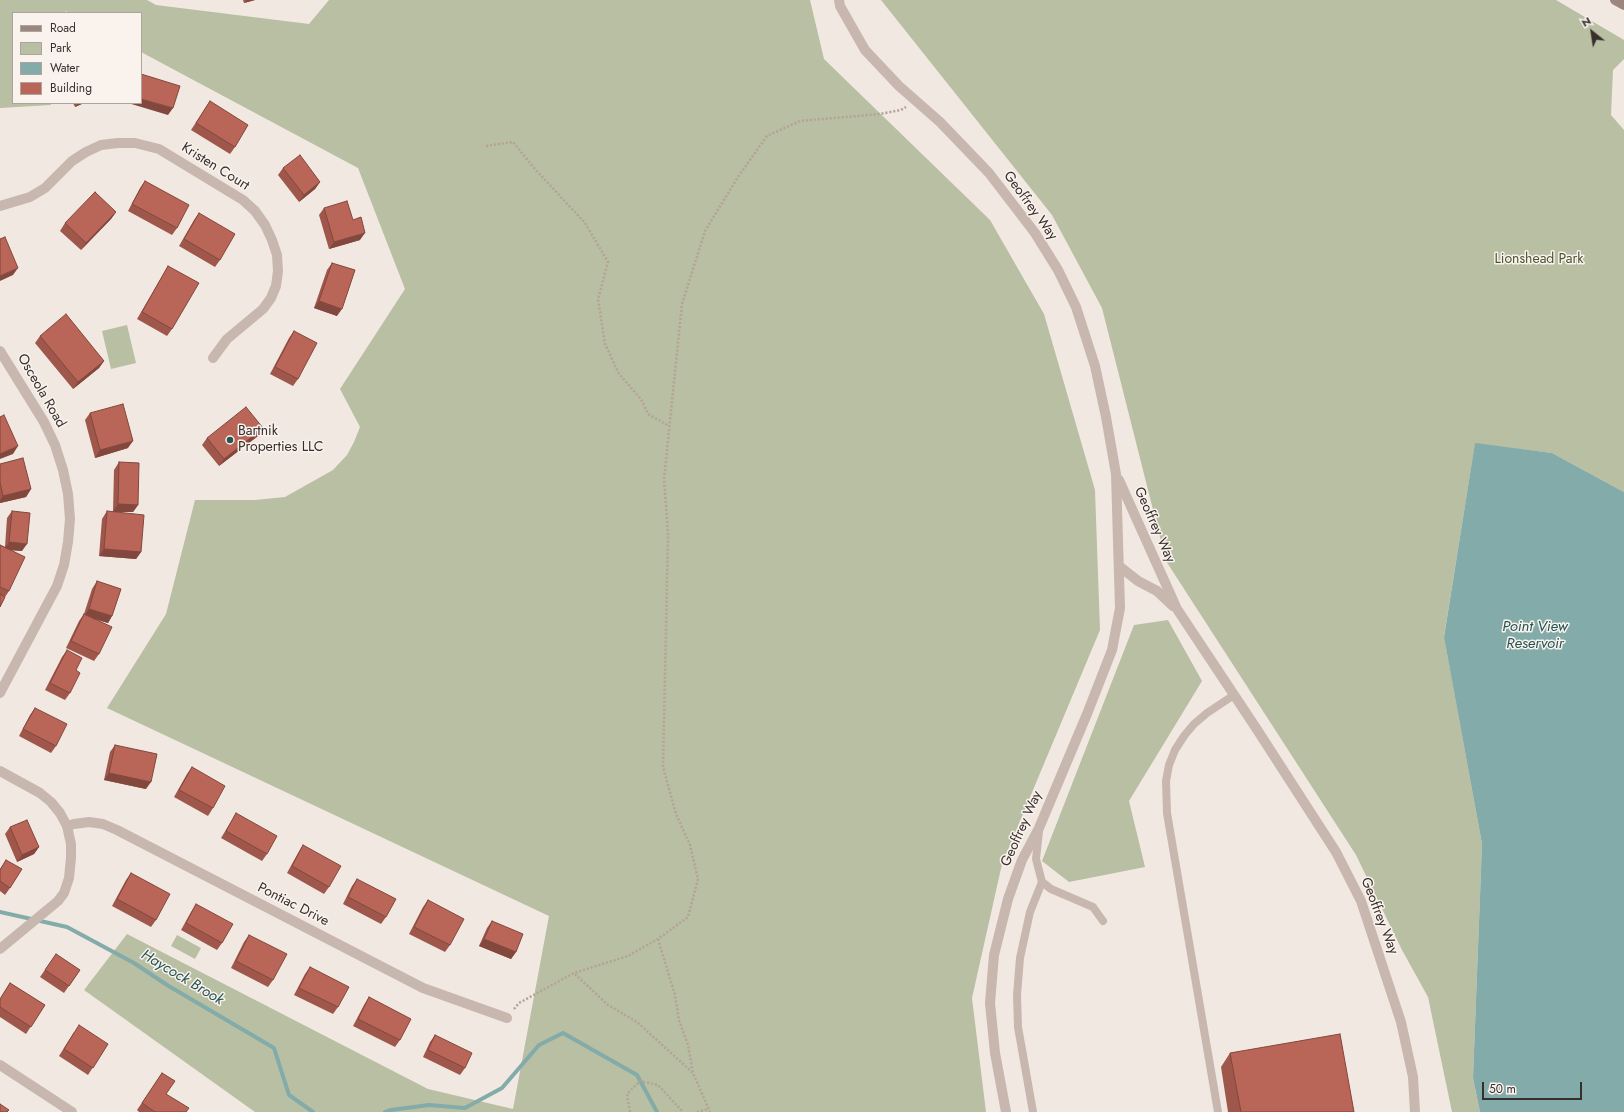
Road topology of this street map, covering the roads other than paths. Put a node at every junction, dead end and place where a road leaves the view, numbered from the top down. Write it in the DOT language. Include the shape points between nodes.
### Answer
graph roads {
  1 [pos="839,0"];
  2 [pos="1615,0"];
  3 [pos="1624,5"];
  4 [pos="0,206"];
  5 [pos="0,351"];
  6 [pos="213,358"];
  7 [pos="1116,474"];
  8 [pos="1119,566"];
  9 [pos="1177,609"];
  10 [pos="0,693"];
  11 [pos="1234,695"];
  12 [pos="0,771"];
  13 [pos="67,826"];
  14 [pos="1039,828"];
  15 [pos="1042,882"];
  16 [pos="1103,921"];
  17 [pos="0,949"];
  18 [pos="507,1018"];
  19 [pos="0,1065"];
  20 [pos="72,1112"];
  21 [pos="1006,1112"];
  22 [pos="1033,1112"];
  23 [pos="1218,1112"];
  24 [pos="1415,1112"];
  1 -- 7 [label="street, Geoffrey Way" via="865,50 989,173 1035,233 1058,270 1076,307 1095,366"];
  2 -- 3 [label="main road"];
  4 -- 6 [label="street, Kristen Court" via="30,197 45,188 72,161 86,152 101,145 118,143 136,143 159,149 244,200 265,225 272,240 277,255 276,286 263,309 227,339"];
  5 -- 10 [label="street, Osceola Road" via="44,422 55,445 68,494 70,519 64,565 57,586"];
  7 -- 8 [label="street, Geoffrey Way"];
  7 -- 9 [label="street, Geoffrey Way"];
  8 -- 9 [label="street, Geoffrey Way" via="1138,581 1157,591"];
  8 -- 14 [label="street, Geoffrey Way" via="1120,608 1112,650"];
  9 -- 11 [label="street, Geoffrey Way"];
  11 -- 23 [label="lane" via="1207,713 1184,736 1175,750 1166,780 1167,813"];
  11 -- 24 [label="street, Geoffrey Way" via="1336,852 1360,901 1401,1022 1413,1077"];
  12 -- 13 [label="street" via="40,792 60,813"];
  13 -- 17 [label="street" via="71,850 69,878 64,893 47,911"];
  13 -- 18 [label="street, Pontiac Drive" via="89,822 117,830 423,988"];
  14 -- 15 [label="lane" via="1036,859"];
  14 -- 21 [label="street, Geoffrey Way" via="1022,860 1008,899 994,955 990,1003 995,1053"];
  15 -- 16 [label="lane" via="1051,889 1093,907"];
  15 -- 22 [label="lane" via="1030,912 1020,958 1017,995 1018,1027"];
  19 -- 20 [label="street"];
}
